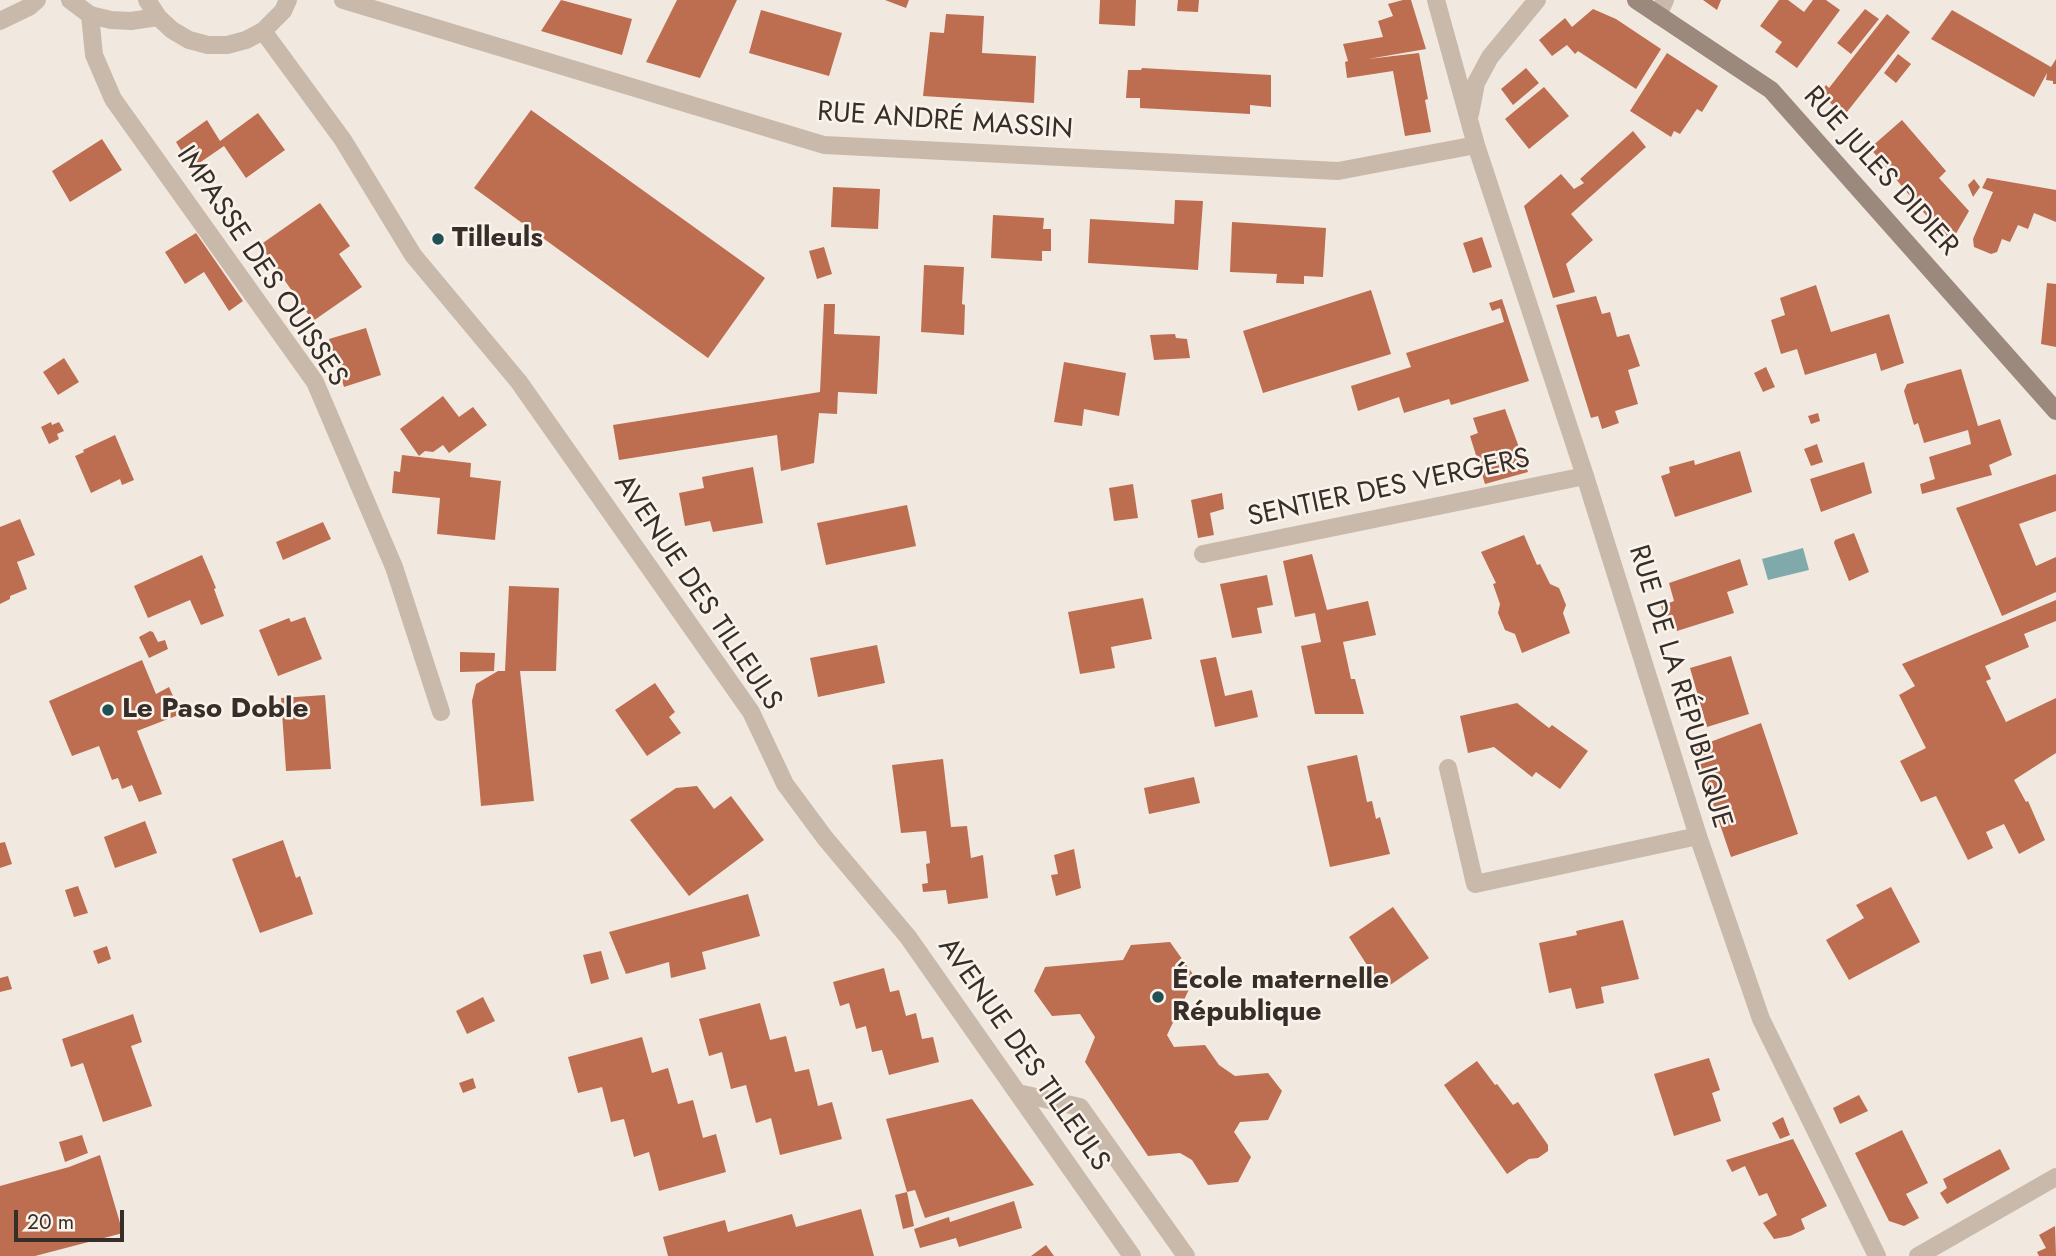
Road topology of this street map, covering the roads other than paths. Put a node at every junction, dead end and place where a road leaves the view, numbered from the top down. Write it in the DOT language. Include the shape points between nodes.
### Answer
graph roads {
  1 [pos="37,0"];
  2 [pos="70,0"];
  3 [pos="147,0"];
  4 [pos="288,0"];
  5 [pos="343,0"];
  6 [pos="1436,0"];
  7 [pos="1537,0"];
  8 [pos="1636,0"];
  9 [pos="383,6"];
  10 [pos="1662,7"];
  11 [pos="90,15"];
  12 [pos="158,17"];
  13 [pos="0,21"];
  14 [pos="263,31"];
  15 [pos="1469,117"];
  16 [pos="1476,145"];
  17 [pos="2056,411"];
  18 [pos="1585,476"];
  19 [pos="1203,554"];
  20 [pos="441,712"];
  21 [pos="1448,768"];
  22 [pos="1698,836"];
  23 [pos="1018,1093"];
  24 [pos="2056,1177"];
  25 [pos="1132,1256"];
  26 [pos="1186,1256"];
  27 [pos="1877,1256"];
  28 [pos="1918,1256"];
  1 -- 13 [label="street"];
  2 -- 11 [label="street"];
  3 -- 12 [label="street"];
  4 -- 14 [label="street"];
  5 -- 9 [label="street, RUE ANDRÉ MASSIN"];
  6 -- 15 [label="street, RUE DE LA RÉPUBLIQUE"];
  7 -- 15 [label="street, RUE DE LA RÉPUBLIQUE" via="1490,57 1476,83"];
  8 -- 10 [label="street, RUE JULES DIDIER"];
  9 -- 16 [label="street, RUE ANDRÉ MASSIN" via="824,145 1338,171"];
  10 -- 17 [label="street, RUE JULES DIDIER" via="1771,90"];
  11 -- 12 [label="street" via="131,21"];
  11 -- 20 [label="street, IMPASSE DES OUISSES" via="94,55 113,99 316,382 394,567"];
  12 -- 14 [label="street" via="189,40 208,45 237,43"];
  14 -- 23 [label="street, AVENUE DES TILLEULS" via="343,140 413,254 519,382 751,712 785,783 908,937"];
  15 -- 16 [label="street, RUE DE LA RÉPUBLIQUE"];
  16 -- 18 [label="street, RUE DE LA RÉPUBLIQUE"];
  18 -- 19 [label="street, SENTIER DES VERGERS"];
  18 -- 22 [label="street, RUE DE LA RÉPUBLIQUE"];
  21 -- 22 [label="street" via="1475,884"];
  22 -- 27 [label="street, RUE DE LA RÉPUBLIQUE" via="1761,1019"];
  23 -- 25 [label="street, AVENUE DES TILLEULS"];
  23 -- 26 [label="street" via="1080,1107"];
  24 -- 28 [label="street"];
}
